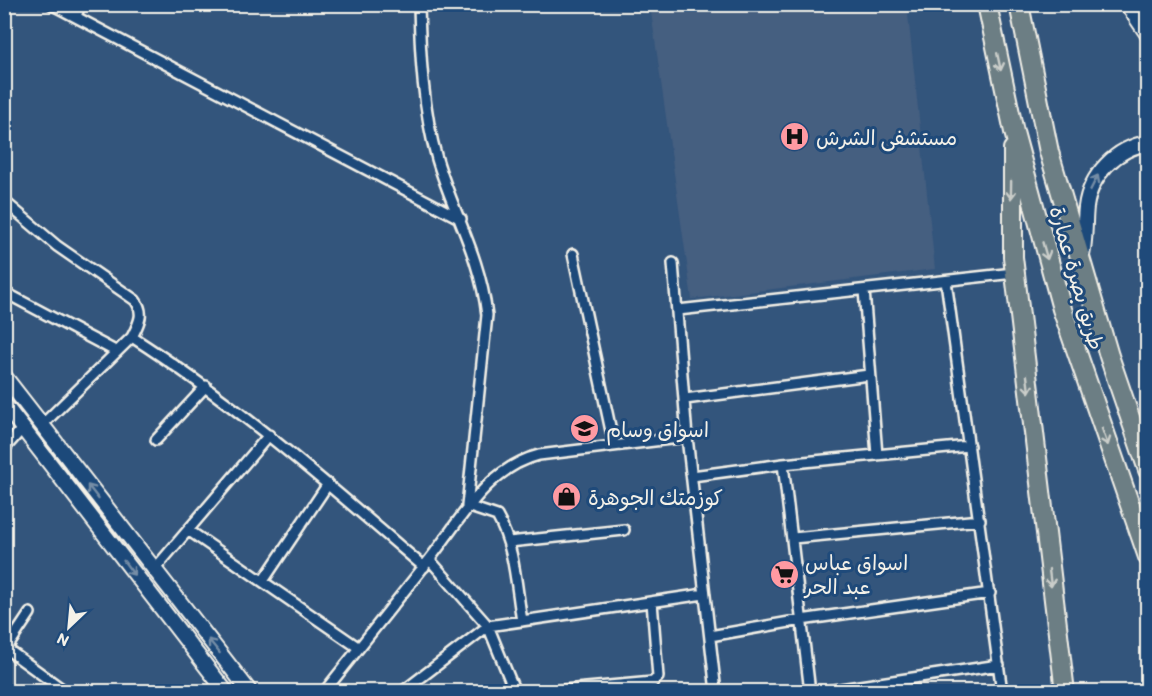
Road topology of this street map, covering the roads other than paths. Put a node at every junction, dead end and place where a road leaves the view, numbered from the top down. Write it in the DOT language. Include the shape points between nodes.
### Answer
graph roads {
  1 [pos="51,4"];
  2 [pos="80,4"];
  3 [pos="418,4"];
  4 [pos="987,4"];
  5 [pos="1019,4"];
  6 [pos="1127,4"];
  7 [pos="76,17"];
  8 [pos="1148,35"];
  9 [pos="1014,132"];
  10 [pos="1148,143"];
  11 [pos="4,201"];
  12 [pos="461,219"];
  13 [pos="573,254"];
  14 [pos="1080,261"];
  15 [pos="673,263"];
  16 [pos="1014,273"];
  17 [pos="946,281"];
  18 [pos="864,290"];
  19 [pos="4,292"];
  20 [pos="678,310"];
  21 [pos="132,337"];
  22 [pos="117,352"];
  23 [pos="869,375"];
  24 [pos="4,376"];
  25 [pos="206,386"];
  26 [pos="685,399"];
  27 [pos="4,404"];
  28 [pos="41,426"];
  29 [pos="22,429"];
  30 [pos="269,435"];
  31 [pos="687,437"];
  32 [pos="156,440"];
  33 [pos="614,445"];
  34 [pos="969,446"];
  35 [pos="4,449"];
  36 [pos="877,455"];
  37 [pos="783,464"];
  38 [pos="73,467"];
  39 [pos="1148,470"];
  40 [pos="692,476"];
  41 [pos="60,478"];
  42 [pos="328,484"];
  43 [pos="467,506"];
  44 [pos="980,520"];
  45 [pos="188,530"];
  46 [pos="624,530"];
  47 [pos="793,538"];
  48 [pos="509,542"];
  49 [pos="1148,556"];
  50 [pos="427,563"];
  51 [pos="154,570"];
  52 [pos="263,581"];
  53 [pos="990,593"];
  54 [pos="705,594"];
  55 [pos="652,602"];
  56 [pos="30,613"];
  57 [pos="801,620"];
  58 [pos="522,621"];
  59 [pos="488,626"];
  60 [pos="710,636"];
  61 [pos="5,648"];
  62 [pos="359,648"];
  63 [pos="999,665"];
  64 [pos="66,692"];
  65 [pos="226,692"];
  66 [pos="250,692"];
  67 [pos="324,692"];
  68 [pos="402,692"];
  69 [pos="515,692"];
  70 [pos="542,692"];
  71 [pos="716,692"];
  72 [pos="810,692"];
  73 [pos="820,692"];
  74 [pos="1002,692"];
  75 [pos="1065,692"];
  1 -- 7 [label="street"];
  2 -- 7 [label="street"];
  3 -- 12 [label="street" via="427,104 437,159"];
  4 -- 9 [label="highway, طريق بصرة عمارة, one-way"];
  5 -- 14 [label="highway, طريق بصرة عمارة" via="1049,152"];
  6 -- 8 [label="street"];
  7 -- 12 [label="street"];
  9 -- 16 [label="highway, one-way"];
  9 -- 49 [label="highway, طريق بصرة عمارة, one-way" via="1079,366"];
  14 -- 10 [label="street, one-way" via="1086,205 1097,176 1118,155"];
  11 -- 21 [label="street" via="57,246 135,300 141,315"];
  12 -- 43 [label="street" via="484,287 487,315"];
  13 -- 33 [label="street"];
  14 -- 39 [label="highway, طريق بصرة عمارة"];
  15 -- 20 [label="street"];
  16 -- 17 [label="street"];
  16 -- 75 [label="highway, one-way"];
  17 -- 18 [label="street"];
  17 -- 34 [label="street"];
  18 -- 20 [label="street"];
  18 -- 23 [label="street"];
  19 -- 22 [label="street"];
  20 -- 26 [label="street"];
  21 -- 22 [label="street"];
  21 -- 25 [label="street"];
  22 -- 28 [label="street"];
  23 -- 26 [label="street"];
  23 -- 36 [label="street"];
  24 -- 28 [label="street"];
  25 -- 30 [label="street"];
  25 -- 32 [label="street"];
  26 -- 31 [label="street"];
  27 -- 29 [label="street"];
  28 -- 38 [label="street"];
  29 -- 35 [label="street"];
  29 -- 41 [label="street"];
  30 -- 42 [label="street"];
  30 -- 45 [label="street"];
  31 -- 33 [label="street"];
  31 -- 40 [label="street"];
  33 -- 43 [label="street" via="526,459 502,473"];
  34 -- 36 [label="street"];
  34 -- 44 [label="street"];
  36 -- 37 [label="street"];
  37 -- 40 [label="street"];
  37 -- 47 [label="street"];
  38 -- 41 [label="street"];
  51 -- 38 [label="street, one-way"];
  40 -- 54 [label="street"];
  41 -- 65 [label="street, one-way"];
  42 -- 50 [label="street"];
  42 -- 52 [label="street"];
  43 -- 48 [label="street" via="496,516"];
  43 -- 50 [label="street"];
  44 -- 47 [label="street"];
  44 -- 53 [label="street"];
  45 -- 51 [label="street"];
  45 -- 52 [label="street"];
  46 -- 48 [label="street"];
  47 -- 57 [label="street"];
  48 -- 58 [label="street"];
  50 -- 59 [label="street"];
  50 -- 62 [label="street"];
  66 -- 51 [label="street, one-way"];
  52 -- 62 [label="street"];
  53 -- 57 [label="street"];
  53 -- 63 [label="street"];
  54 -- 55 [label="street"];
  54 -- 60 [label="street"];
  55 -- 58 [label="street"];
  55 -- 70 [label="street" via="658,677 653,682"];
  56 -- 61 [label="street"];
  57 -- 60 [label="street"];
  57 -- 72 [label="street"];
  58 -- 59 [label="street"];
  59 -- 68 [label="street"];
  59 -- 69 [label="street"];
  60 -- 71 [label="street"];
  61 -- 64 [label="street"];
  62 -- 67 [label="street"];
  63 -- 73 [label="street"];
  63 -- 74 [label="street"];
}
